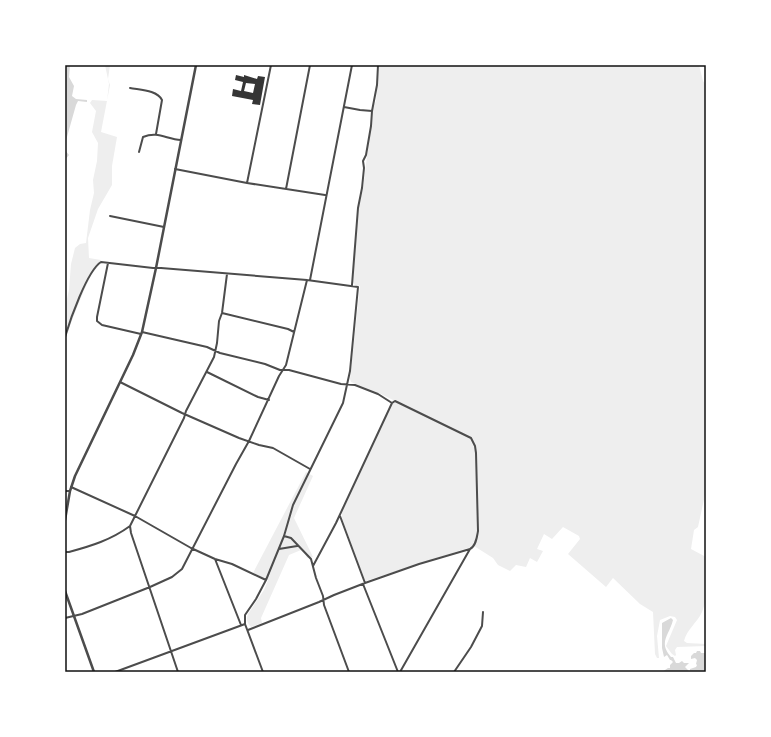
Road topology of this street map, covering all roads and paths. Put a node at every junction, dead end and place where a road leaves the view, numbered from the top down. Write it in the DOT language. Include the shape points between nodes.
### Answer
graph roads {
  1 [pos="196,65"];
  2 [pos="270,65"];
  3 [pos="310,65"];
  4 [pos="352,65"];
  5 [pos="378,65"];
  6 [pos="130,88"];
  7 [pos="344,107"];
  8 [pos="372,110"];
  9 [pos="156,134"];
  10 [pos="181,140"];
  11 [pos="139,152"];
  12 [pos="175,169"];
  13 [pos="247,183"];
  14 [pos="286,189"];
  15 [pos="326,195"];
  16 [pos="110,216"];
  17 [pos="164,227"];
  18 [pos="108,263"];
  19 [pos="156,268"];
  20 [pos="227,274"];
  21 [pos="308,280"];
  22 [pos="352,285"];
  23 [pos="222,313"];
  24 [pos="294,332"];
  25 [pos="142,333"];
  26 [pos="65,337"];
  27 [pos="215,350"];
  28 [pos="284,370"];
  29 [pos="207,372"];
  30 [pos="120,382"];
  31 [pos="347,384"];
  32 [pos="269,400"];
  33 [pos="392,403"];
  34 [pos="185,413"];
  35 [pos="249,441"];
  36 [pos="310,469"];
  37 [pos="71,487"];
  38 [pos="65,490"];
  39 [pos="70,491"];
  40 [pos="340,515"];
  41 [pos="135,516"];
  42 [pos="65,520"];
  43 [pos="130,526"];
  44 [pos="284,536"];
  45 [pos="298,546"];
  46 [pos="194,549"];
  47 [pos="278,549"];
  48 [pos="470,549"];
  49 [pos="65,552"];
  50 [pos="214,559"];
  51 [pos="313,566"];
  52 [pos="266,580"];
  53 [pos="364,583"];
  54 [pos="150,587"];
  55 [pos="65,591"];
  56 [pos="323,600"];
  57 [pos="483,612"];
  58 [pos="74,615"];
  59 [pos="65,618"];
  60 [pos="245,624"];
  61 [pos="241,625"];
  62 [pos="248,630"];
  63 [pos="171,651"];
  64 [pos="94,672"];
  65 [pos="116,672"];
  66 [pos="178,672"];
  67 [pos="264,672"];
  68 [pos="349,672"];
  69 [pos="399,672"];
  70 [pos="454,672"];
  1 -- 10 [label="street"];
  2 -- 13 [label="street"];
  3 -- 14 [label="street"];
  4 -- 7 [label="street"];
  5 -- 8 [label="street"];
  6 -- 9 [label="street" via="160,96 162,100"];
  7 -- 8 [label="street"];
  7 -- 15 [label="street"];
  8 -- 22 [label="street" via="363,161"];
  9 -- 10 [label="street"];
  9 -- 11 [label="street" via="143,137"];
  10 -- 12 [label="street"];
  12 -- 13 [label="street"];
  12 -- 17 [label="street"];
  13 -- 14 [label="street"];
  14 -- 15 [label="street"];
  15 -- 21 [label="street"];
  16 -- 17 [label="street"];
  17 -- 19 [label="street"];
  18 -- 19 [label="street"];
  18 -- 25 [label="street" via="97,321 102,325"];
  18 -- 26 [label="street" via="101,262 93,269 72,314"];
  19 -- 20 [label="street"];
  19 -- 25 [label="street"];
  20 -- 21 [label="street"];
  20 -- 23 [label="street"];
  21 -- 22 [label="street"];
  21 -- 24 [label="street"];
  22 -- 31 [label="street" via="358,287"];
  23 -- 24 [label="street"];
  23 -- 27 [label="street"];
  24 -- 28 [label="street"];
  25 -- 27 [label="street"];
  25 -- 30 [label="street"];
  27 -- 28 [label="street"];
  27 -- 29 [label="street"];
  28 -- 31 [label="street"];
  28 -- 32 [label="street"];
  29 -- 32 [label="street"];
  29 -- 34 [label="street"];
  30 -- 34 [label="street"];
  30 -- 37 [label="street"];
  31 -- 33 [label="street" via="378,394"];
  31 -- 36 [label="street" via="343,403"];
  32 -- 35 [label="street"];
  33 -- 40 [label="street"];
  33 -- 48 [label="street" via="471,438 476,453 478,531 474,546"];
  34 -- 35 [label="street"];
  34 -- 41 [label="street"];
  35 -- 36 [label="street" via="273,448"];
  35 -- 46 [label="street"];
  36 -- 44 [label="street" via="293,505"];
  37 -- 39 [label="street"];
  37 -- 41 [label="street"];
  38 -- 39 [label="street"];
  39 -- 42 [label="street"];
  40 -- 51 [label="street"];
  40 -- 53 [label="street"];
  41 -- 43 [label="street"];
  41 -- 46 [label="street"];
  43 -- 49 [label="street" via="103,541"];
  43 -- 54 [label="street"];
  44 -- 45 [label="street" via="291,538"];
  44 -- 47 [label="street"];
  45 -- 47 [label="street"];
  45 -- 51 [label="street" via="311,558"];
  46 -- 50 [label="street"];
  46 -- 54 [label="street" via="178,574"];
  47 -- 52 [label="street"];
  48 -- 53 [label="street"];
  48 -- 69 [label="street"];
  50 -- 52 [label="street" via="232,564"];
  50 -- 61 [label="street"];
  51 -- 56 [label="street"];
  52 -- 60 [label="street" via="245,615"];
  53 -- 56 [label="street"];
  53 -- 69 [label="street"];
  54 -- 58 [label="street"];
  54 -- 63 [label="street"];
  55 -- 58 [label="street"];
  56 -- 62 [label="street"];
  56 -- 68 [label="street"];
  57 -- 70 [label="street" via="482,626 472,647"];
  58 -- 59 [label="street"];
  58 -- 64 [label="street"];
  60 -- 61 [label="street"];
  60 -- 62 [label="street"];
  61 -- 63 [label="street"];
  62 -- 67 [label="street"];
  63 -- 65 [label="street"];
  63 -- 66 [label="street"];
}
